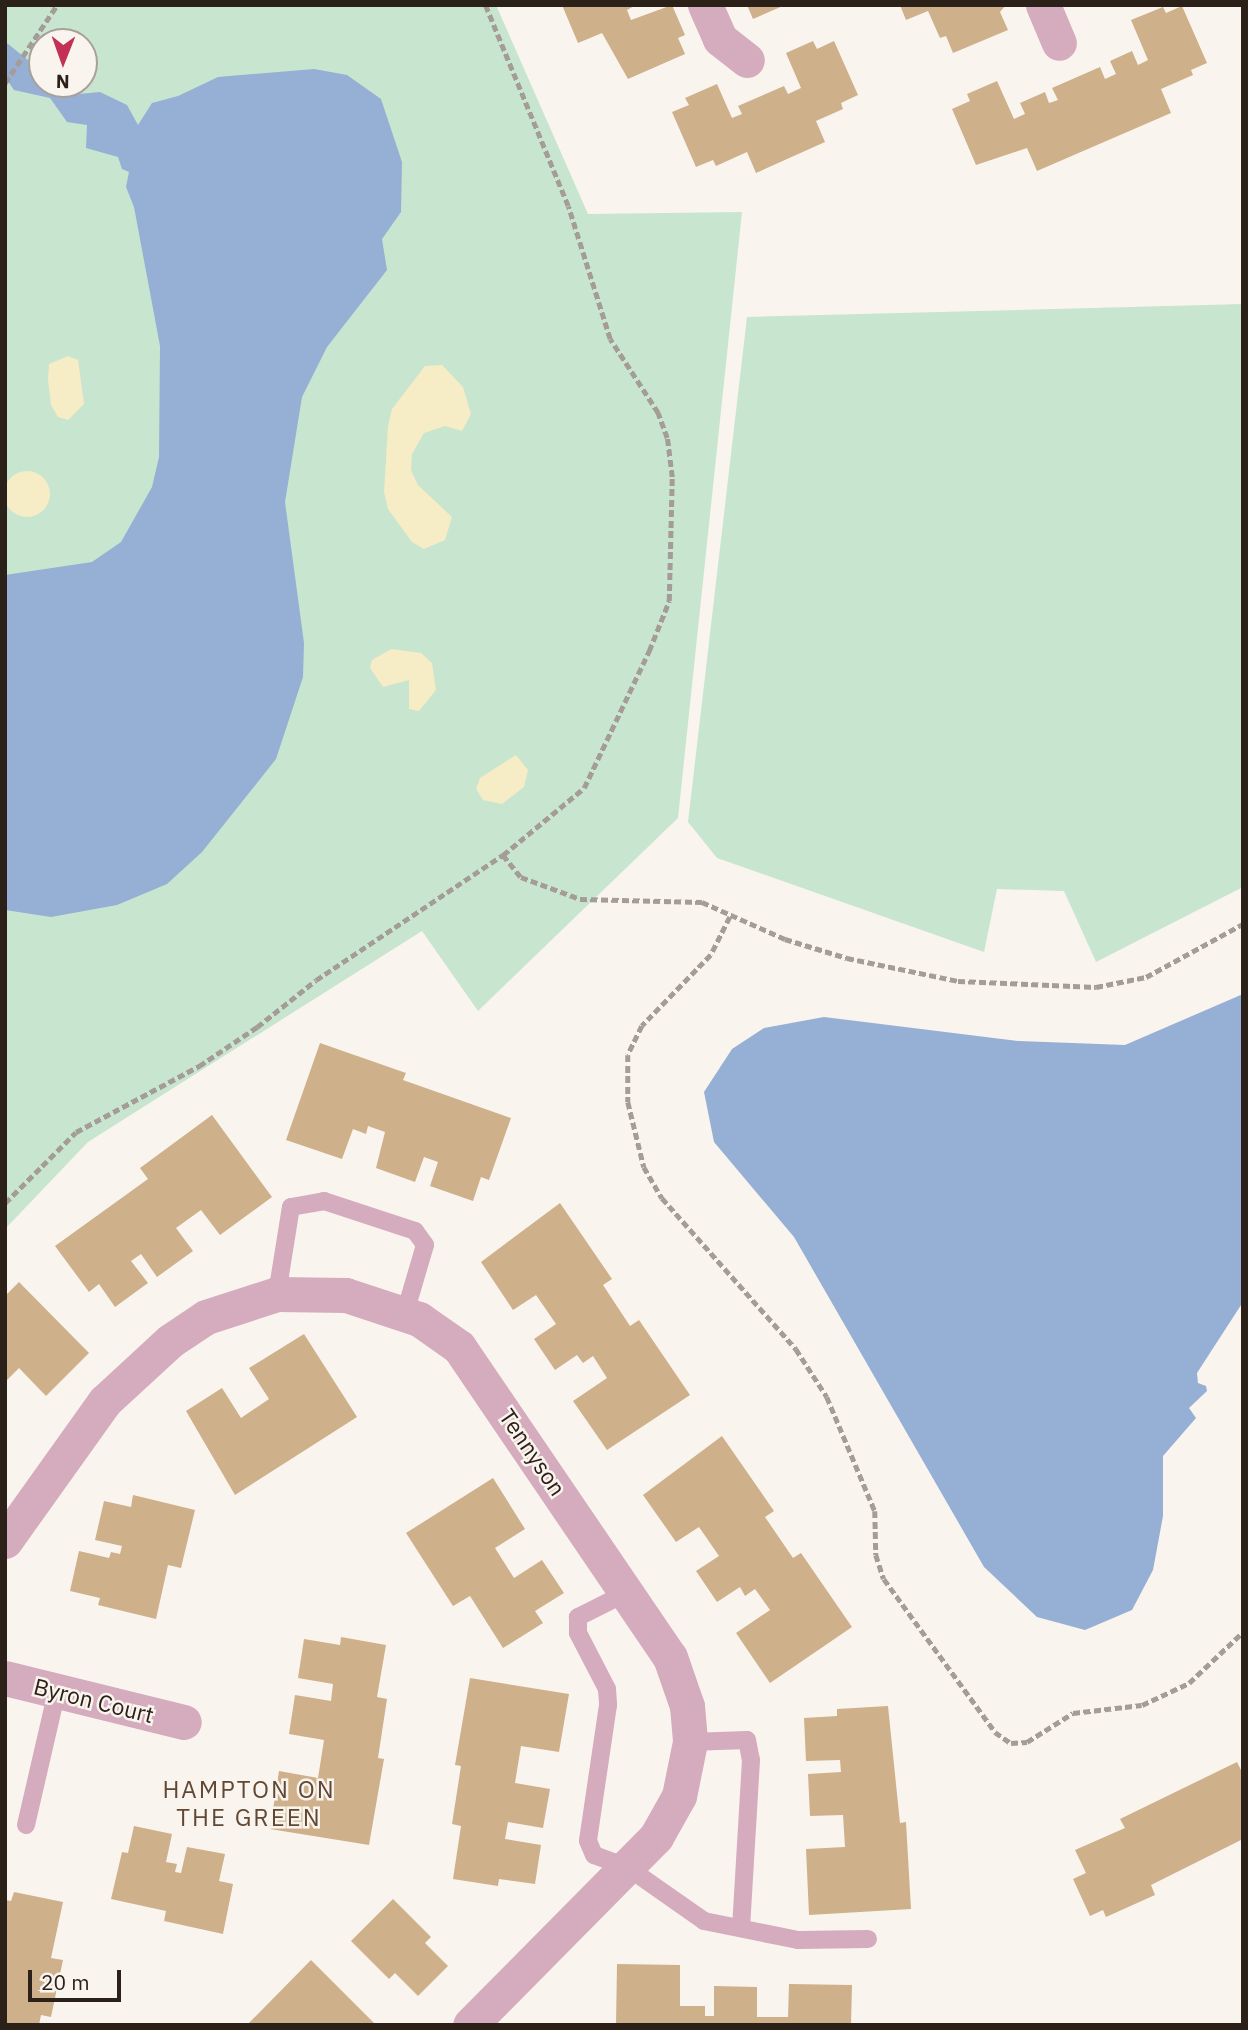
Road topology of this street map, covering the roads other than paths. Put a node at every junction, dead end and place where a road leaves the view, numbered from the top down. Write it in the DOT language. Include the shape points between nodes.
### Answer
graph roads {
  1 [pos="705,5"];
  2 [pos="1043,5"];
  3 [pos="1059,43"];
  4 [pos="747,60"];
  5 [pos="277,1294"];
  6 [pos="405,1313"];
  7 [pos="5,1541"];
  8 [pos="626,1592"];
  9 [pos="5,1678"];
  10 [pos="57,1691"];
  11 [pos="184,1721"];
  12 [pos="690,1742"];
  13 [pos="26,1825"];
  14 [pos="627,1867"];
  15 [pos="741,1928"];
  16 [pos="868,1939"];
  17 [pos="470,2025"];
  1 -- 4 [label="street" via="720,39"];
  2 -- 3 [label="street"];
  5 -- 6 [label="street, Tennyson" via="346,1295"];
  5 -- 6 [label="lane" via="291,1207 324,1201 415,1231 425,1245"];
  5 -- 7 [label="street, Tennyson" via="206,1317 170,1341 105,1401"];
  6 -- 8 [label="street, Tennyson" via="442,1334 473,1363"];
  8 -- 12 [label="street, Tennyson" via="670,1657 687,1706"];
  8 -- 14 [label="lane" via="578,1617 578,1633 607,1689 608,1705 588,1841 594,1855"];
  9 -- 10 [label="street, Byron Court"];
  10 -- 11 [label="street, Byron Court"];
  10 -- 13 [label="lane"];
  12 -- 14 [label="street, Tennyson" via="687,1768 669,1818"];
  12 -- 15 [label="lane" via="747,1740 751,1760"];
  14 -- 15 [label="lane" via="704,1921"];
  14 -- 17 [label="street, Tennyson"];
  15 -- 16 [label="lane" via="798,1940"];
}
